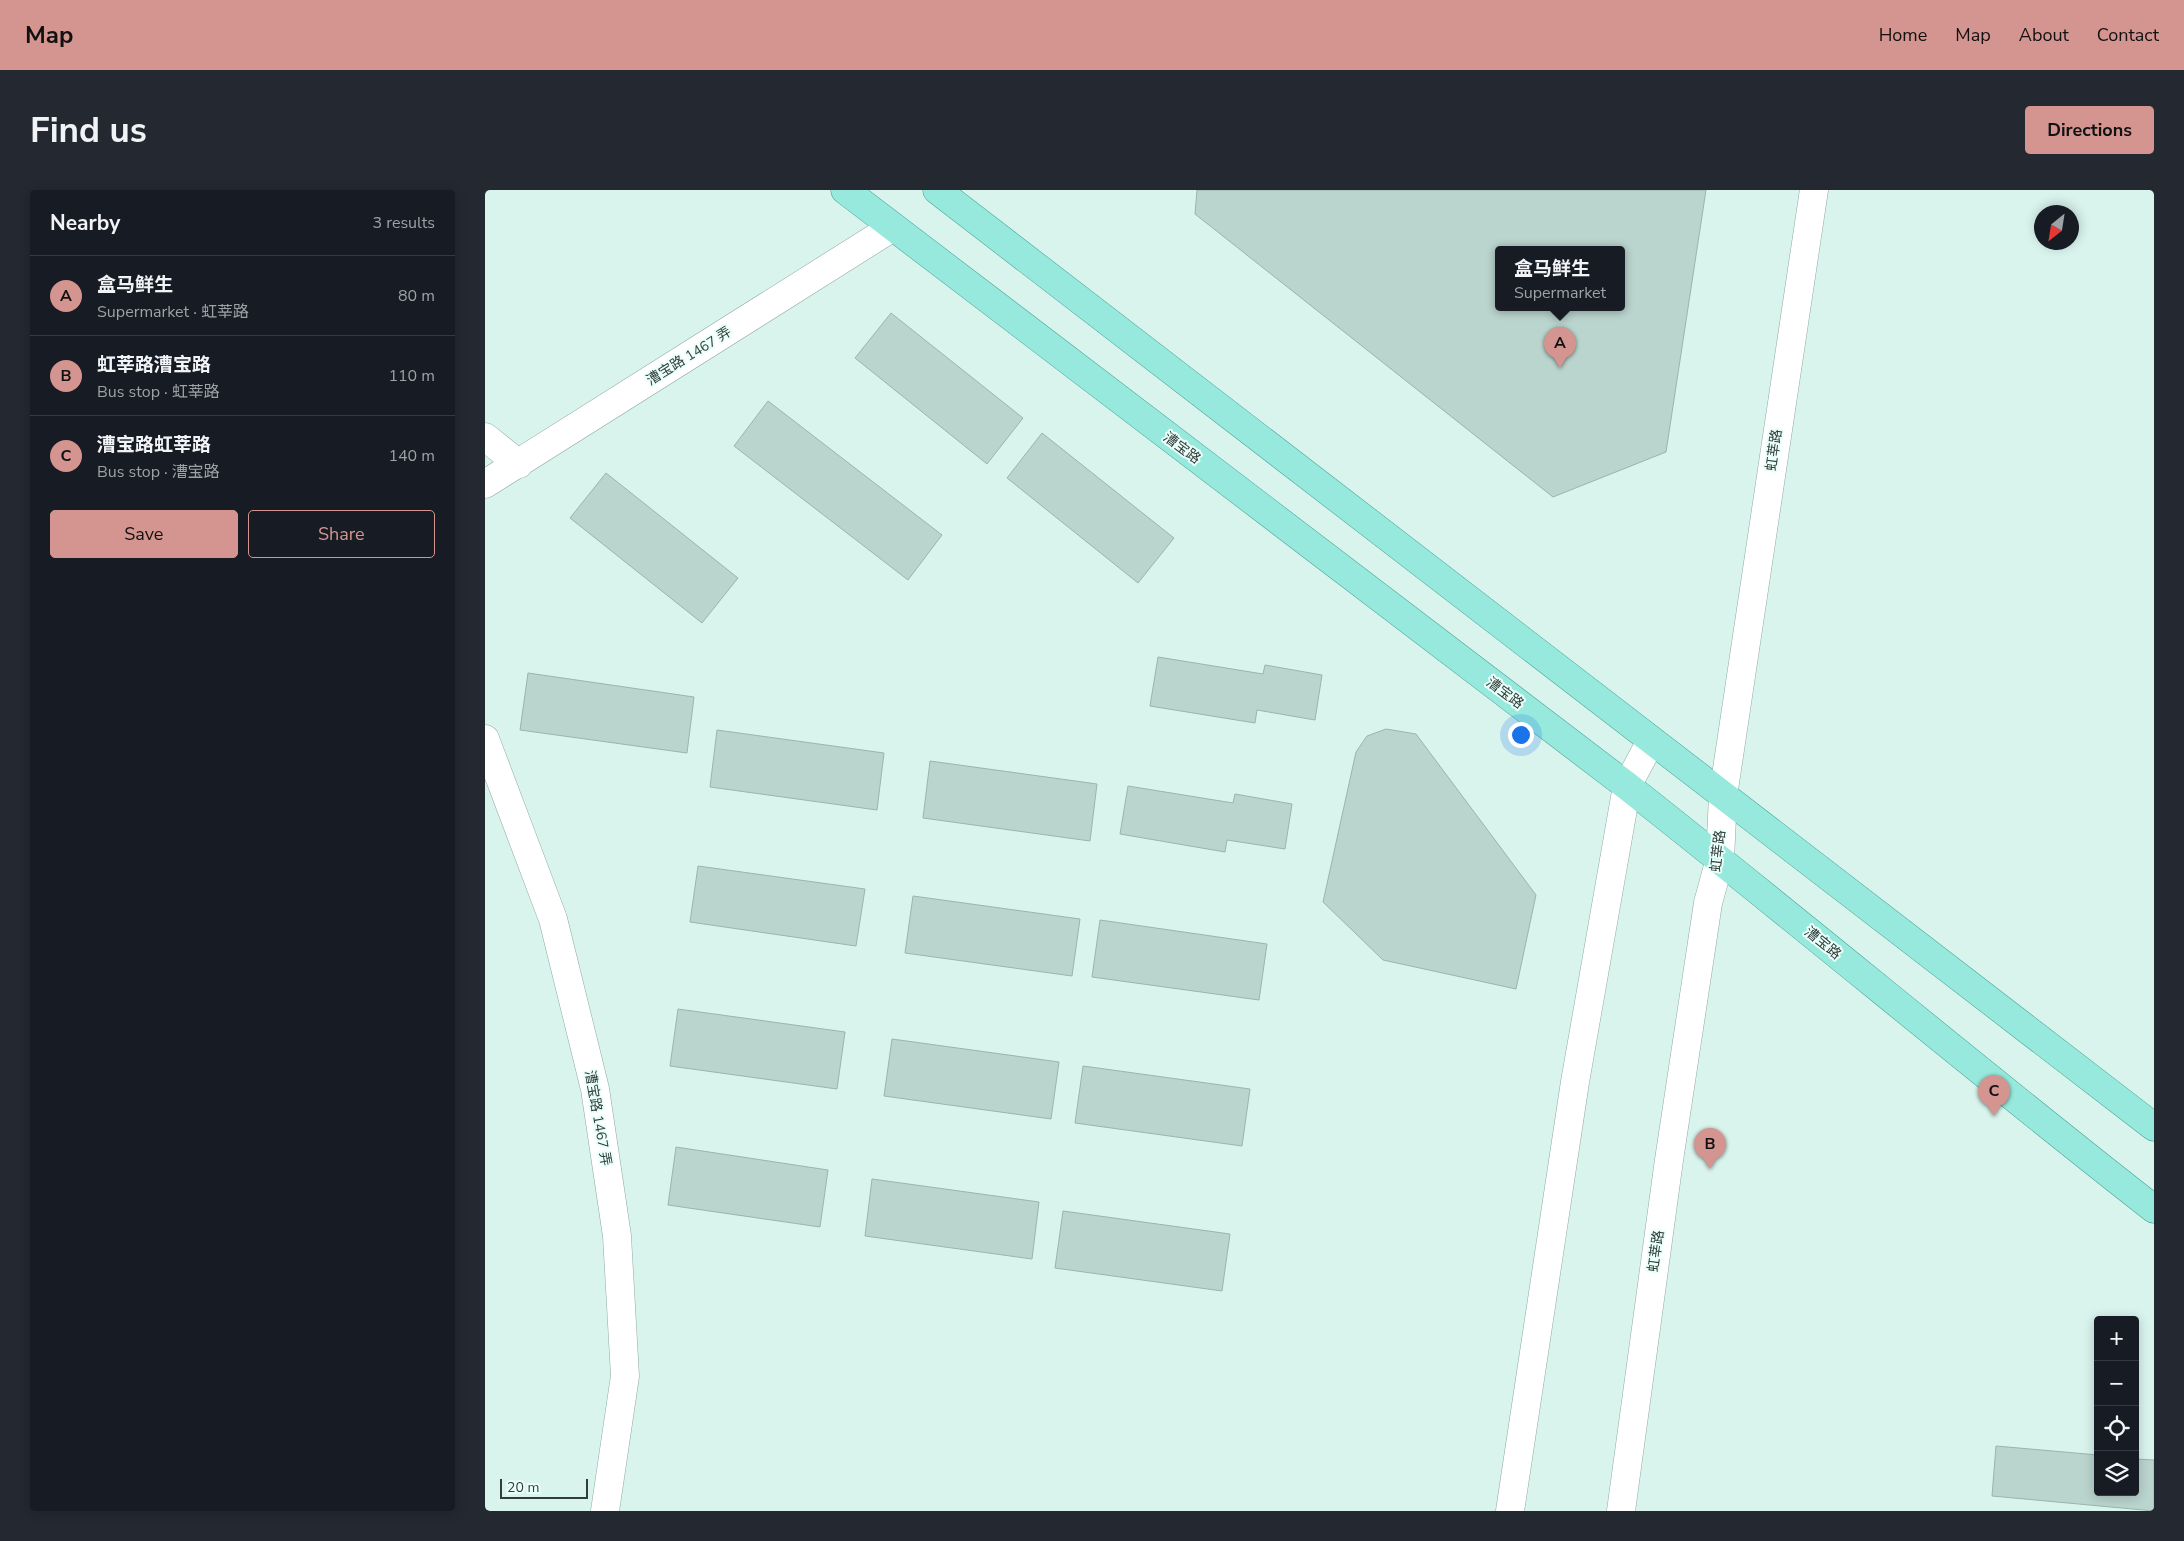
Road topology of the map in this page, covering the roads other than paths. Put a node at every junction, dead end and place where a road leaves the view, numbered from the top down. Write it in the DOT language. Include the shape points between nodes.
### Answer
graph roads {
  1 [pos="845,190"];
  2 [pos="937,190"];
  3 [pos="1814,190"];
  4 [pos="893,227"];
  5 [pos="485,437"];
  6 [pos="519,464"];
  7 [pos="485,484"];
  8 [pos="485,739"];
  9 [pos="1651,741"];
  10 [pos="1627,786"];
  11 [pos="1723,796"];
  12 [pos="1720,859"];
  13 [pos="2154,1127"];
  14 [pos="2154,1209"];
  15 [pos="605,1511"];
  16 [pos="1510,1511"];
  17 [pos="1621,1511"];
  1 -- 4 [label="main road, 漕宝路"];
  2 -- 9 [label="main road"];
  3 -- 11 [label="street, 虹莘路"];
  4 -- 6 [label="street, 漕宝路 1467 弄"];
  4 -- 10 [label="main road, 漕宝路"];
  5 -- 6 [label="street"];
  6 -- 7 [label="street, 漕宝路 1467 弄"];
  8 -- 15 [label="street, 漕宝路 1467 弄" via="553,919 595,1089 617,1236 625,1376"];
  9 -- 10 [label="street"];
  9 -- 11 [label="main road"];
  10 -- 12 [label="main road, 漕宝路"];
  10 -- 16 [label="street" via="1575,1082"];
  11 -- 12 [label="street, 虹莘路"];
  11 -- 13 [label="main road"];
  12 -- 14 [label="main road, 漕宝路" via="2011,1098"];
  12 -- 17 [label="street, 虹莘路" via="1708,903"];
}
